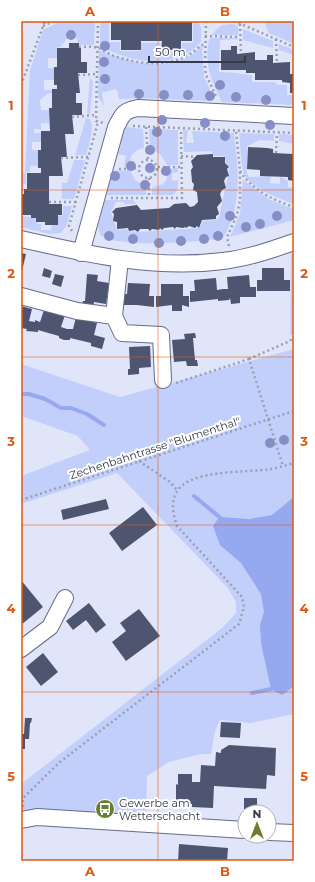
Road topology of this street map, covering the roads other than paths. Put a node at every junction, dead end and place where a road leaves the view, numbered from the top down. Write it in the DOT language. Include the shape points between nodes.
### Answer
graph roads {
  1 [pos="294,116"];
  2 [pos="21,239"];
  3 [pos="294,242"];
  4 [pos="82,248"];
  5 [pos="120,259"];
  6 [pos="21,296"];
  7 [pos="114,316"];
  8 [pos="163,380"];
  9 [pos="65,598"];
  10 [pos="21,649"];
  11 [pos="22,819"];
  12 [pos="237,829"];
  13 [pos="277,832"];
  14 [pos="294,833"];
  1 -- 4 [label="street" via="138,108 129,110 122,115 116,128"];
  2 -- 4 [label="street"];
  3 -- 5 [label="street" via="231,260 189,264"];
  4 -- 5 [label="street"];
  5 -- 7 [label="street"];
  6 -- 7 [label="street" via="77,311"];
  7 -- 8 [label="street" via="122,333 161,336"];
  9 -- 10 [label="street" via="50,627"];
  11 -- 12 [label="street" via="37,817 103,820"];
  13 -- 14 [label="street"];
}
